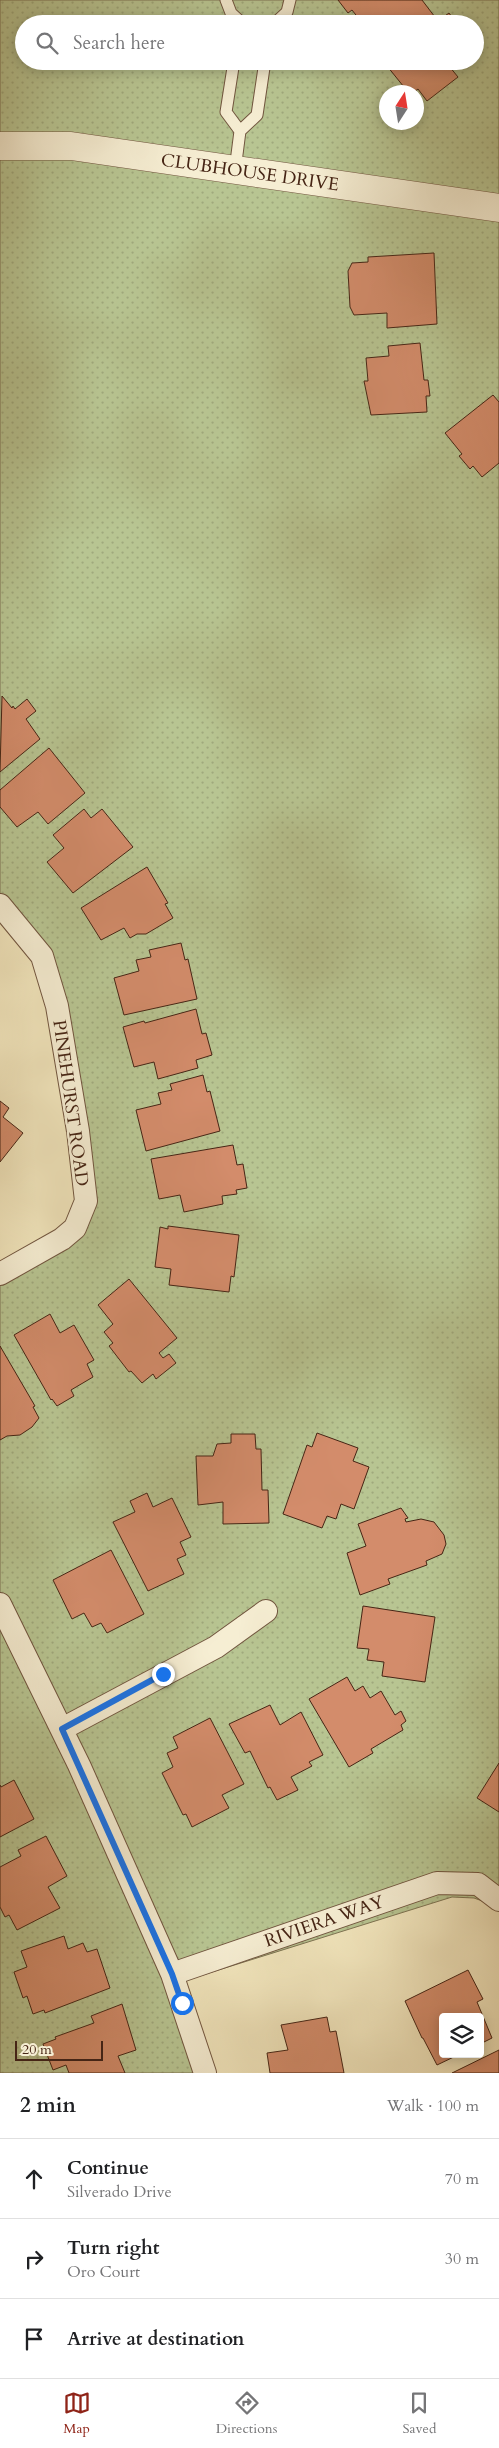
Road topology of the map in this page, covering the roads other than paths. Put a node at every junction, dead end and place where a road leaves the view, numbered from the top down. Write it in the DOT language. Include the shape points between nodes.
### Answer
graph roads {
  1 [pos="226,0"];
  2 [pos="290,0"];
  3 [pos="232,15"];
  4 [pos="284,15"];
  5 [pos="233,70"];
  6 [pos="264,70"];
  7 [pos="240,130"];
  8 [pos="0,146"];
  9 [pos="235,170"];
  10 [pos="499,208"];
  11 [pos="0,905"];
  12 [pos="0,1274"];
  13 [pos="0,1604"];
  14 [pos="266,1611"];
  15 [pos="62,1729"];
  16 [pos="499,1900"];
  17 [pos="172,1974"];
  18 [pos="205,2073"];
  1 -- 3 [label="lane"];
  2 -- 4 [label="lane"];
  5 -- 7 [label="lane" via="226,112"];
  6 -- 7 [label="lane" via="257,116"];
  7 -- 9 [label="lane"];
  8 -- 9 [label="street, CLUBHOUSE DRIVE" via="71,146"];
  9 -- 10 [label="street, CLUBHOUSE DRIVE"];
  11 -- 12 [label="street, PINEHURST ROAD" via="42,956 52,989 66,1055 86,1201 74,1228 62,1239"];
  13 -- 15 [label="street"];
  14 -- 15 [label="street" via="216,1647"];
  15 -- 17 [label="street"];
  16 -- 17 [label="street, RIVIERA WAY" via="478,1884 437,1883"];
  17 -- 18 [label="street"];
}
